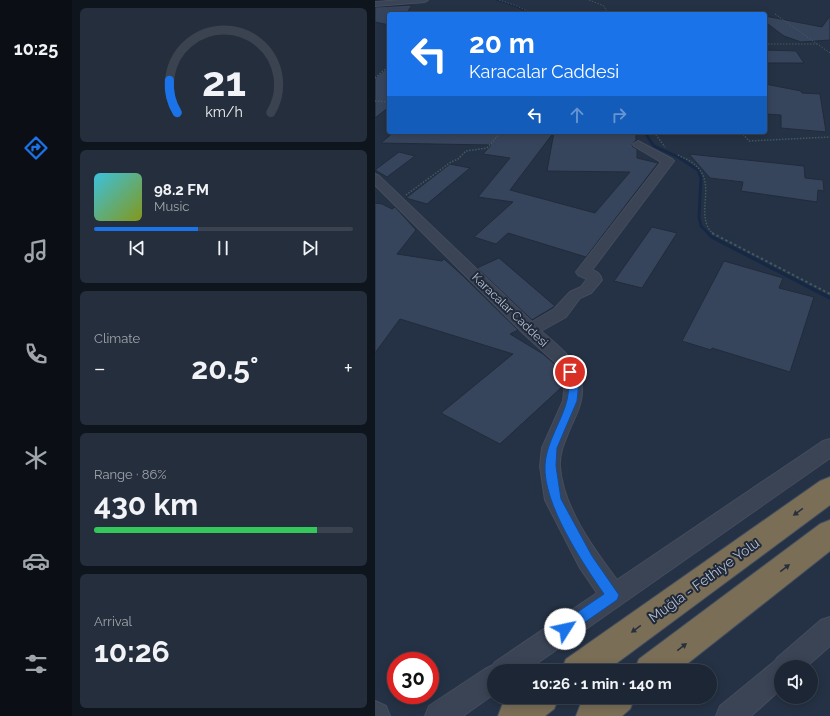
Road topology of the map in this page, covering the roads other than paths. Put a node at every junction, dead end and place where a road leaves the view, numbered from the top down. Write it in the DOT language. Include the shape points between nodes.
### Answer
graph roads {
  1 [pos="425,0"];
  2 [pos="375,4"];
  3 [pos="638,144"];
  4 [pos="377,183"];
  5 [pos="530,330"];
  6 [pos="830,447"];
  7 [pos="830,489"];
  8 [pos="830,533"];
  9 [pos="613,595"];
  10 [pos="830,629"];
  11 [pos="794,660"];
  12 [pos="514,664"];
  13 [pos="588,664"];
  14 [pos="660,664"];
  15 [pos="774,678"];
  16 [pos="487,683"];
  17 [pos="532,704"];
  18 [pos="609,704"];
  19 [pos="439,716"];
  20 [pos="516,716"];
  21 [pos="594,716"];
  22 [pos="729,716"];
  1 -- 2 [label="street"];
  3 -- 5 [label="street" via="668,161 583,272 593,275 595,280 586,290 575,295 560,313"];
  4 -- 5 [label="street, Karacalar Caddesi" via="399,200"];
  5 -- 9 [label="street, Karacalar Caddesi" via="565,362 574,382 572,401 552,448 550,466 556,500 588,560"];
  6 -- 9 [label="street"];
  7 -- 13 [label="highway, Muğla - Fethiye Yolu, one-way"];
  14 -- 8 [label="highway, one-way"];
  9 -- 12 [label="street"];
  10 -- 11 [label="street"];
  15 -- 22 [label="street"];
  16 -- 19 [label="street"];
  17 -- 20 [label="highway"];
  18 -- 21 [label="highway"];
}
